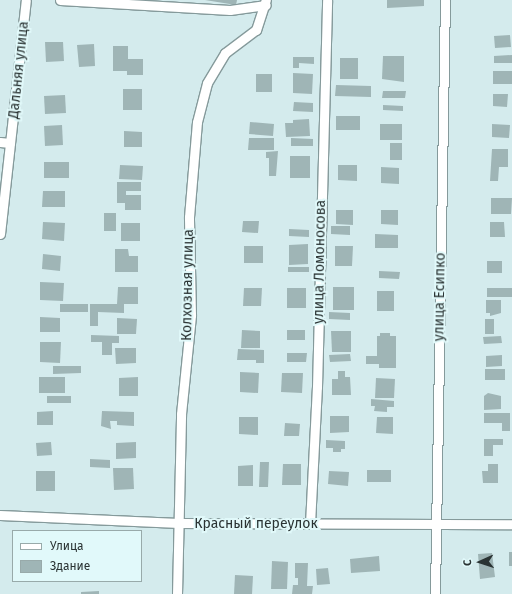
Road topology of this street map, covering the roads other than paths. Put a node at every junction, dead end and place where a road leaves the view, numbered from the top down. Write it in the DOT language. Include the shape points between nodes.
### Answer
graph roads {
  1 [pos="26,0"];
  2 [pos="60,0"];
  3 [pos="327,0"];
  4 [pos="445,0"];
  5 [pos="266,2"];
  6 [pos="0,142"];
  7 [pos="10,143"];
  8 [pos="0,234"];
  9 [pos="0,515"];
  10 [pos="179,524"];
  11 [pos="310,524"];
  12 [pos="512,524"];
  13 [pos="436,525"];
  14 [pos="177,594"];
  15 [pos="435,594"];
  1 -- 7 [label="street, Дальняя улица"];
  2 -- 5 [label="street" via="230,10"];
  3 -- 11 [label="street, улица Ломоносова" via="318,387"];
  4 -- 13 [label="street, улица Есипко"];
  5 -- 10 [label="street, Колхозная улица" via="256,30 224,53 207,82 197,122 189,209 191,315 181,414"];
  6 -- 7 [label="street"];
  7 -- 8 [label="street, Дальняя улица"];
  9 -- 10 [label="street, Красный переулок"];
  10 -- 11 [label="street, Красный переулок"];
  10 -- 14 [label="street, Колхозная улица"];
  11 -- 13 [label="street, Красный переулок"];
  12 -- 13 [label="street, Красный переулок"];
  13 -- 15 [label="street, улица Есипко"];
}
